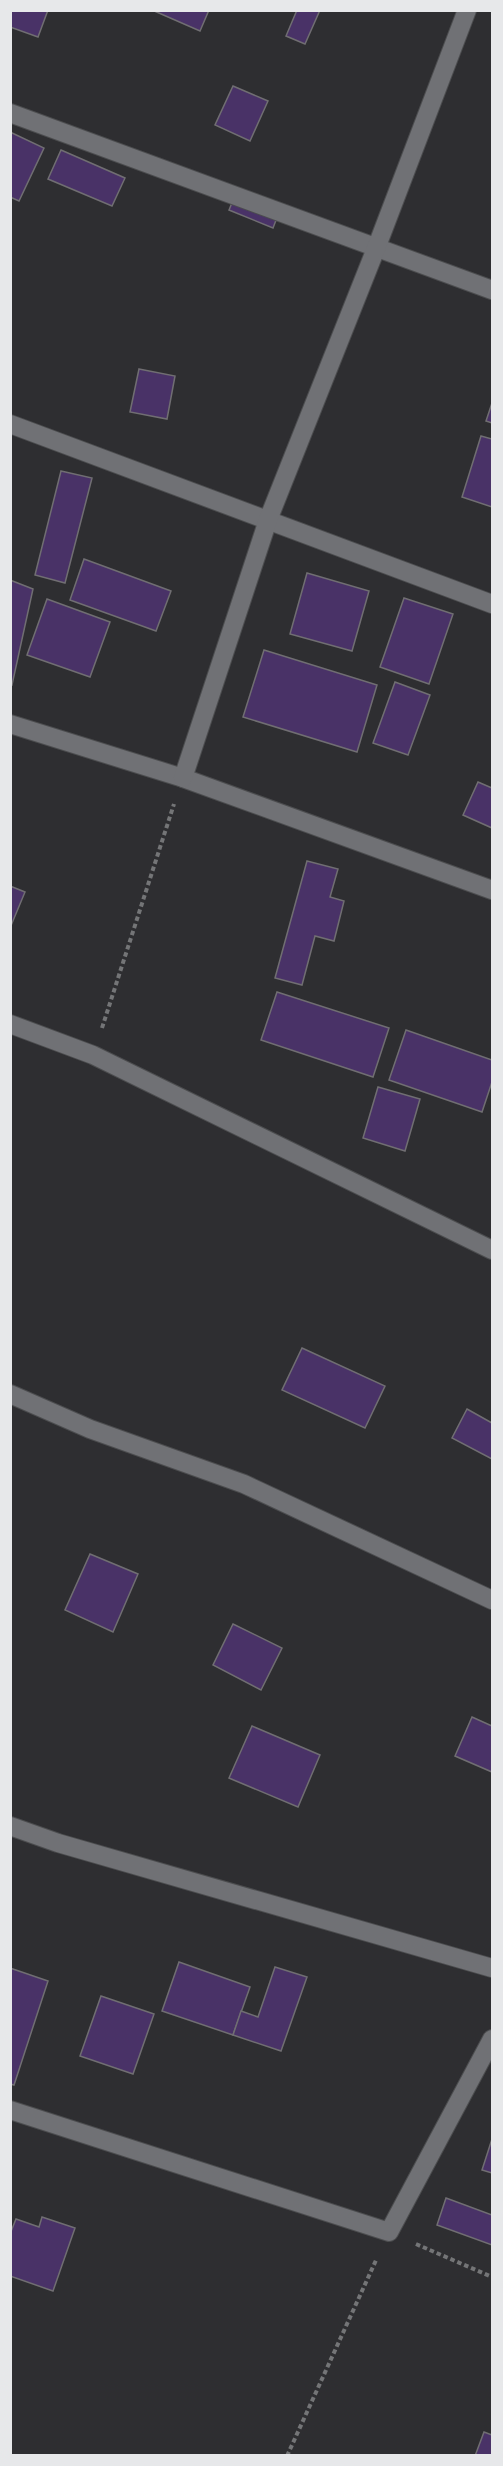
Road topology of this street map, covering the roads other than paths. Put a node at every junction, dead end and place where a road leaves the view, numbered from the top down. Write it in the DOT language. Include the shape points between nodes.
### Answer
graph roads {
  1 [pos="467,10"];
  2 [pos="10,112"];
  3 [pos="377,246"];
  4 [pos="492,290"];
  5 [pos="10,424"];
  6 [pos="268,520"];
  7 [pos="492,604"];
  8 [pos="10,724"];
  9 [pos="183,778"];
  10 [pos="492,890"];
  11 [pos="10,1023"];
  12 [pos="492,1250"];
  13 [pos="10,1394"];
  14 [pos="492,1600"];
  15 [pos="10,1826"];
  16 [pos="492,1968"];
  17 [pos="492,2039"];
  18 [pos="10,2110"];
  1 -- 3 [label="street"];
  2 -- 3 [label="street"];
  3 -- 4 [label="street"];
  3 -- 6 [label="street"];
  5 -- 6 [label="street"];
  6 -- 7 [label="street"];
  6 -- 9 [label="street"];
  8 -- 9 [label="street"];
  9 -- 10 [label="street"];
  11 -- 12 [label="street" via="93,1055"];
  13 -- 14 [label="street" via="90,1429 244,1484"];
  15 -- 16 [label="street"];
  17 -- 18 [label="street" via="389,2232"];
}
